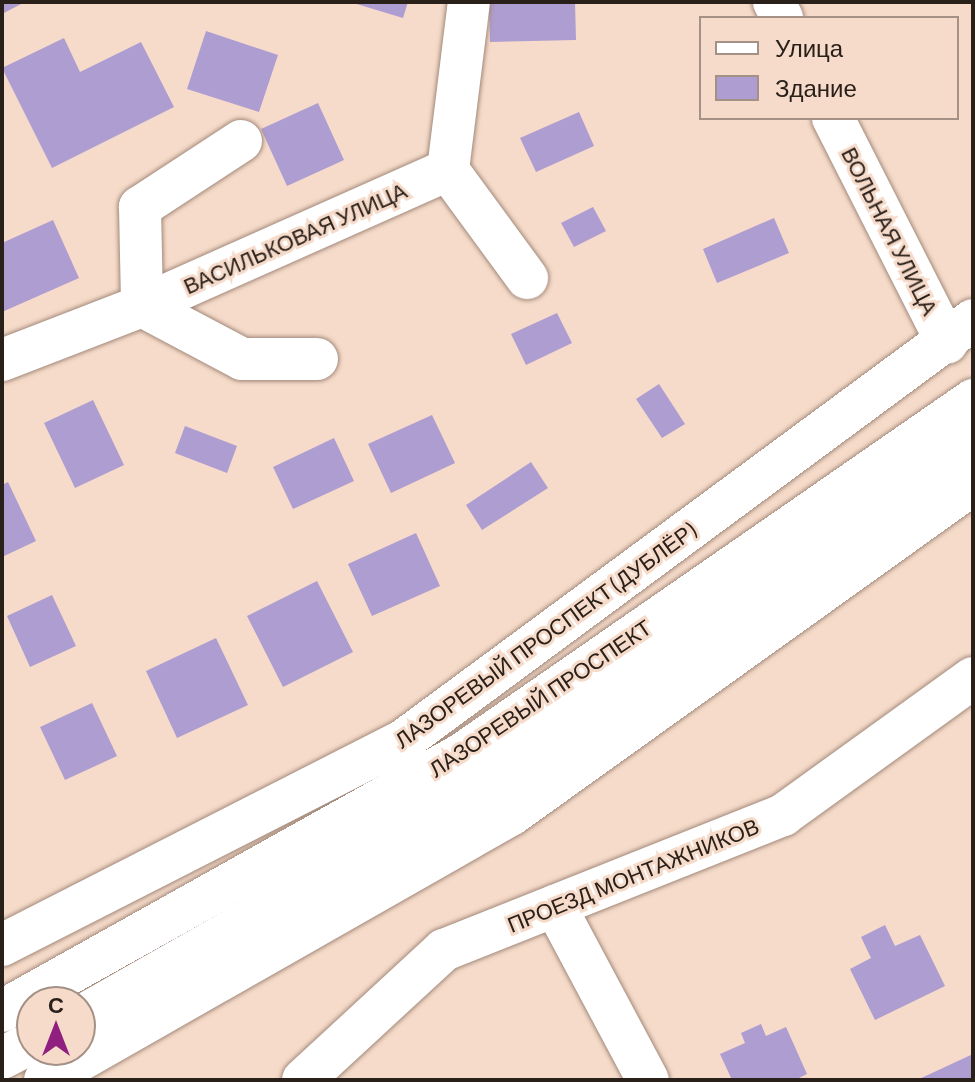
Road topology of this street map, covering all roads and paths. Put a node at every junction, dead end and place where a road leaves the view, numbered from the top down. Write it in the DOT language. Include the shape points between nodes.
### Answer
graph roads {
  1 [pos="469,2"];
  2 [pos="834,120"];
  3 [pos="241,141"];
  4 [pos="448,170"];
  5 [pos="527,278"];
  6 [pos="142,306"];
  7 [pos="960,332"];
  8 [pos="317,359"];
  9 [pos="2,360"];
  10 [pos="973,400"];
  11 [pos="973,441"];
  12 [pos="973,484"];
  13 [pos="973,678"];
  14 [pos="555,906"];
  15 [pos="2,945"];
  16 [pos="96,1008"];
  17 [pos="2,1011"];
  18 [pos="57,1078"];
  19 [pos="303,1080"];
  20 [pos="648,1080"];
  1 -- 4 [label="street"];
  2 -- 7 [label="street, ВОЛЬНАЯ УЛИЦА"];
  3 -- 6 [label="street" via="140,207"];
  4 -- 5 [label="street"];
  4 -- 6 [label="street, ВАСИЛЬКОВАЯ УЛИЦА"];
  6 -- 8 [label="street, ВАСИЛЬКОВАЯ УЛИЦА" via="242,359"];
  6 -- 9 [label="street, ВАСИЛЬКОВАЯ УЛИЦА"];
  7 -- 15 [label="street, ЛАЗОРЕВЫЙ ПРОСПЕКТ (ДУБЛЁР)" via="404,740"];
  10 -- 17 [label="street, ЛАЗОРЕВЫЙ ПРОСПЕКТ" via="462,754"];
  11 -- 16 [label="street, ЛАЗОРЕВЫЙ ПРОСПЕКТ" via="483,787"];
  12 -- 18 [label="street" via="512,814"];
  13 -- 14 [label="street, ПРОЕЗД МОНТАЖНИКОВ" via="783,815"];
  14 -- 19 [label="street, ПРОЕЗД МОНТАЖНИКОВ" via="444,950"];
  14 -- 20 [label="street"];
}
